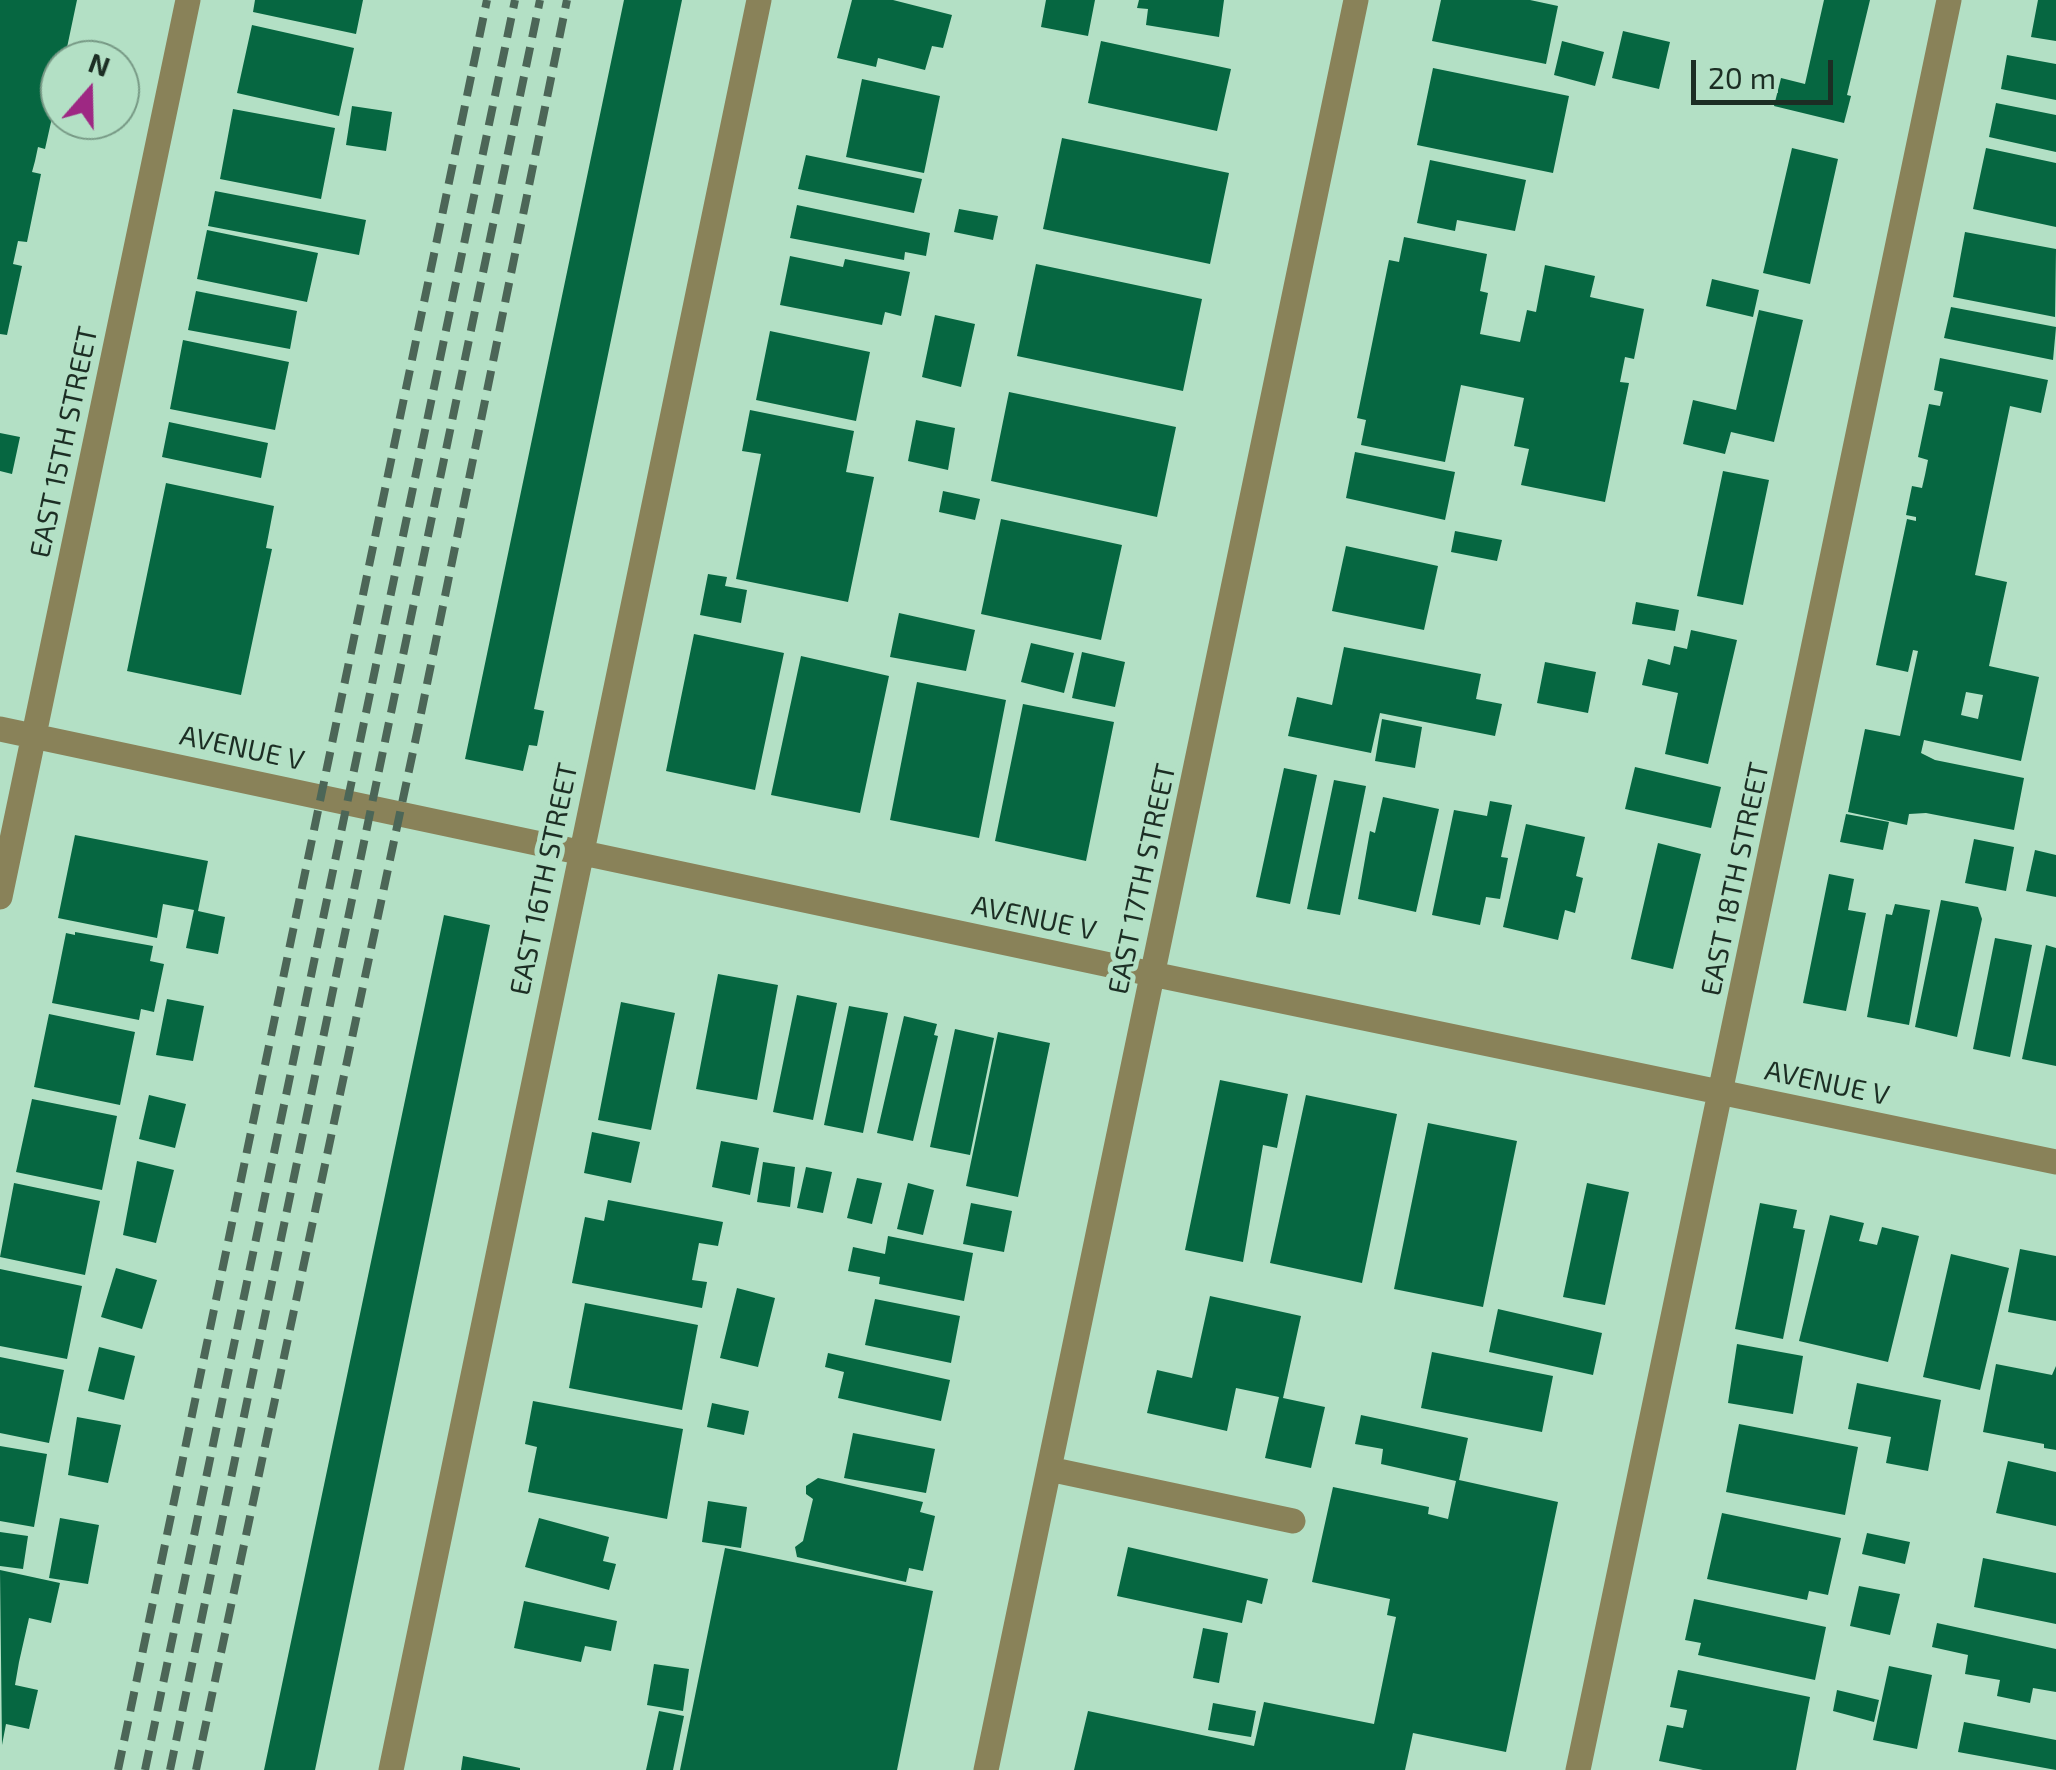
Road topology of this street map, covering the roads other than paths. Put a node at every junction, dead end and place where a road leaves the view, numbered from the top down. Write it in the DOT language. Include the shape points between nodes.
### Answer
graph roads {
  1 [pos="188,0"];
  2 [pos="759,0"];
  3 [pos="1356,0"];
  4 [pos="1949,0"];
  5 [pos="0,729"];
  6 [pos="33,736"];
  7 [pos="580,850"];
  8 [pos="0,897"];
  9 [pos="1152,974"];
  10 [pos="1721,1091"];
  11 [pos="2056,1162"];
  12 [pos="1049,1469"];
  13 [pos="1293,1521"];
  14 [pos="391,1770"];
  15 [pos="986,1770"];
  16 [pos="1578,1770"];
  1 -- 6 [label="street, EAST 15TH STREET"];
  2 -- 7 [label="street, EAST 16TH STREET"];
  3 -- 9 [label="street, EAST 17TH STREET"];
  4 -- 10 [label="street, EAST 18TH STREET"];
  5 -- 6 [label="street, AVENUE V"];
  6 -- 7 [label="street, AVENUE V"];
  6 -- 8 [label="street, EAST 15TH STREET"];
  7 -- 9 [label="street, AVENUE V"];
  7 -- 14 [label="street, EAST 16TH STREET"];
  9 -- 10 [label="street, AVENUE V"];
  9 -- 12 [label="street, EAST 17TH STREET"];
  10 -- 11 [label="street, AVENUE V"];
  10 -- 16 [label="street, EAST 18TH STREET"];
  12 -- 13 [label="street"];
  12 -- 15 [label="street, EAST 17TH STREET"];
}
